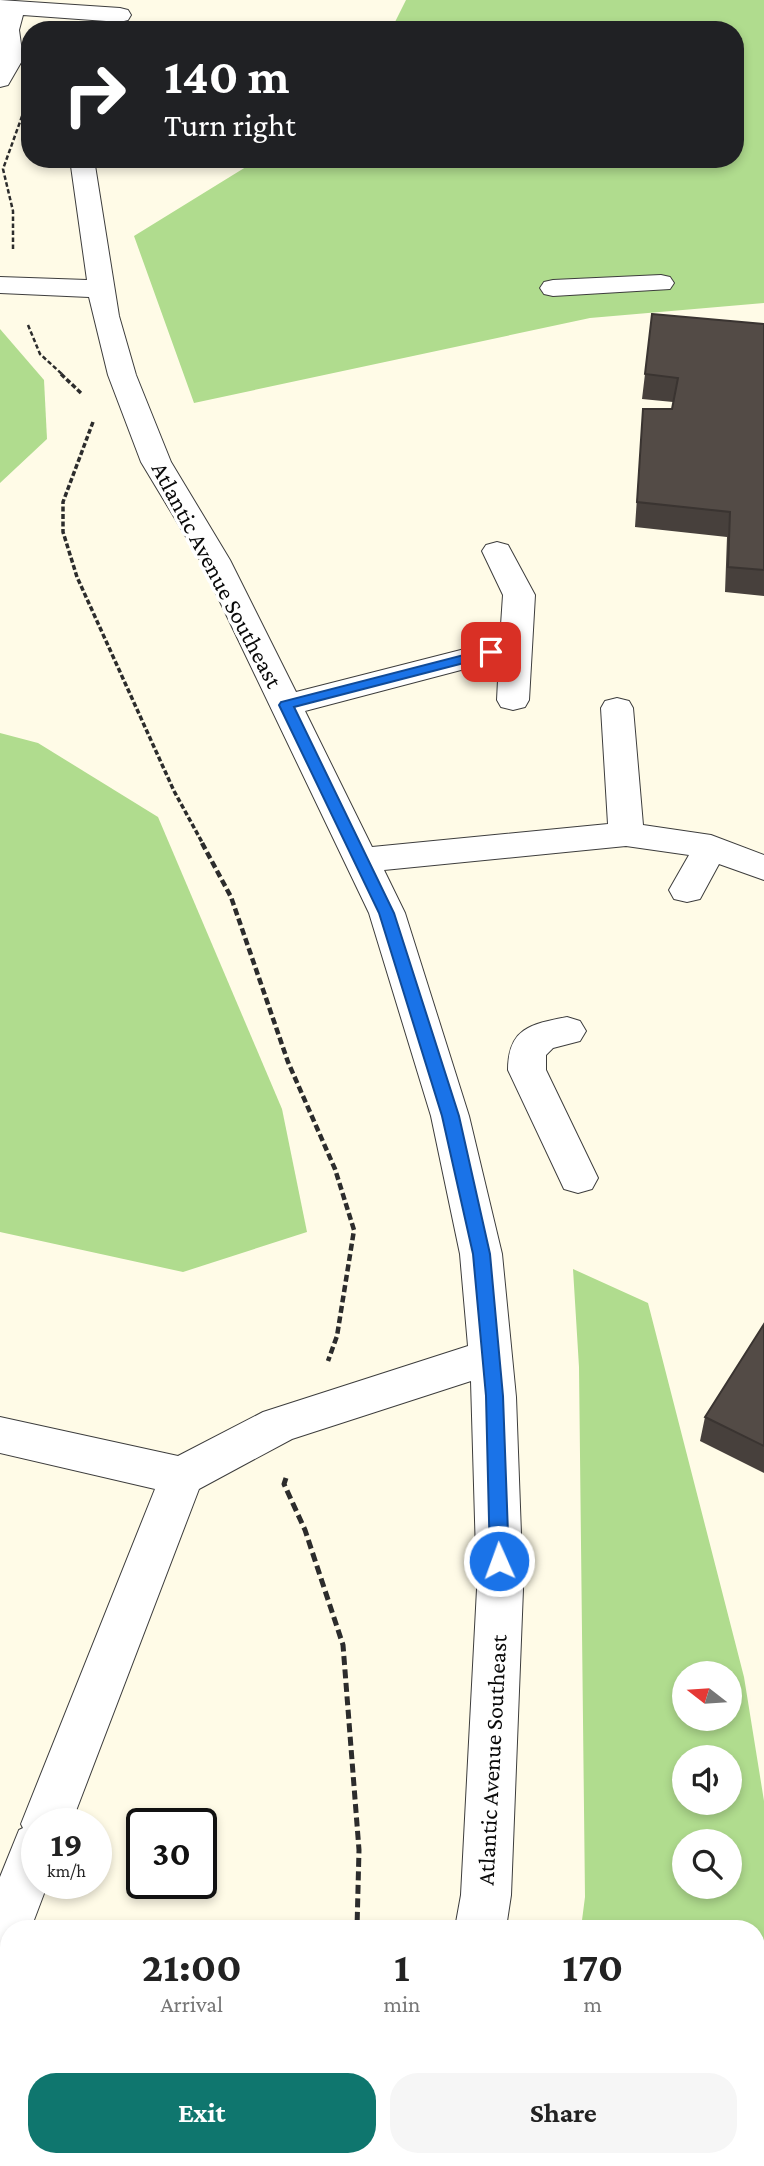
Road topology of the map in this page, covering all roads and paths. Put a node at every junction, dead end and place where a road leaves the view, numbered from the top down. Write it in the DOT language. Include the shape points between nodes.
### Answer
graph roads {
  1 [pos="6,8"];
  2 [pos="121,15"];
  3 [pos="0,79"];
  4 [pos="21,122"];
  5 [pos="83,168"];
  6 [pos="661,283"];
  7 [pos="8,286"];
  8 [pos="553,288"];
  9 [pos="100,289"];
  10 [pos="84,396"];
  11 [pos="92,414"];
  12 [pos="497,551"];
  13 [pos="516,646"];
  14 [pos="513,700"];
  15 [pos="286,705"];
  16 [pos="617,708"];
  17 [pos="626,834"];
  18 [pos="711,846"];
  19 [pos="361,860"];
  20 [pos="764,868"];
  21 [pos="687,891"];
  22 [pos="567,1031"];
  23 [pos="578,1178"];
  24 [pos="490,1357"];
  25 [pos="308,1415"];
  26 [pos="0,1434"];
  27 [pos="182,1476"];
  28 [pos="52,1808"];
  29 [pos="21,1888"];
  30 [pos="9,1920"];
  31 [pos="357,1920"];
  32 [pos="482,1920"];
  1 -- 2 [label="street"];
  1 -- 3 [label="street" via="11,59"];
  4 -- 7 [label="path" via="3,169 13,211 13,267"];
  5 -- 9 [label="street, Atlantic Avenue Southeast"];
  6 -- 8 [label="street"];
  7 -- 9 [label="street"];
  7 -- 10 [label="path" via="40,355"];
  9 -- 15 [label="street, Atlantic Avenue Southeast" via="122,375 156,462 215,560"];
  11 -- 25 [label="path" via="93,425 63,502 63,532 77,577 174,791 231,897 288,1062 335,1169 354,1230 337,1335"];
  12 -- 13 [label="street" via="519,595"];
  13 -- 14 [label="street"];
  13 -- 15 [label="street"];
  15 -- 19 [label="street, Atlantic Avenue Southeast"];
  16 -- 17 [label="street"];
  17 -- 18 [label="street"];
  17 -- 19 [label="street"];
  18 -- 20 [label="street"];
  18 -- 21 [label="street"];
  19 -- 24 [label="street, Atlantic Avenue Southeast" via="387,913 450,1116 481,1254"];
  22 -- 23 [label="street" via="541,1036 527,1051 527,1070"];
  24 -- 25 [label="street"];
  24 -- 32 [label="street, Atlantic Avenue Southeast" via="500,1589"];
  25 -- 27 [label="street" via="278,1425"];
  25 -- 31 [label="path" via="284,1484 305,1530 343,1645 359,1850"];
  26 -- 27 [label="street"];
  27 -- 28 [label="street"];
  29 -- 30 [label="street"];
}
